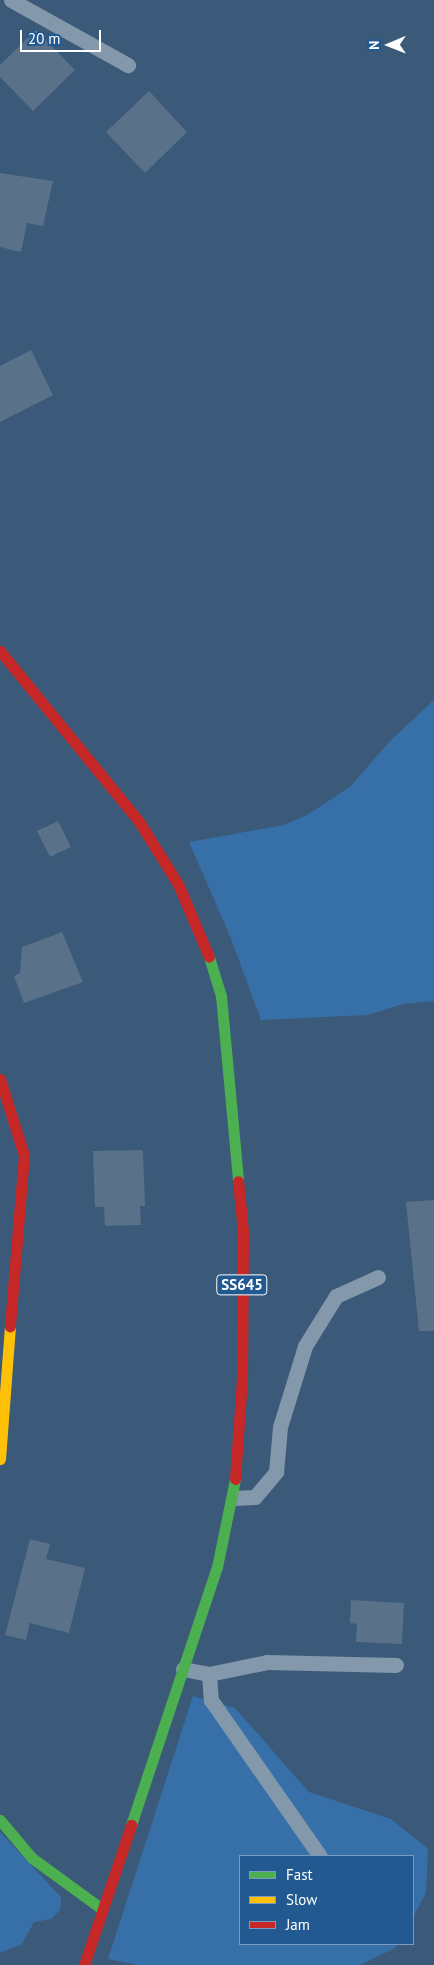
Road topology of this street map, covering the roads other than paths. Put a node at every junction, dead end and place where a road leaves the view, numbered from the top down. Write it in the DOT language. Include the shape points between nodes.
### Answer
graph roads {
  1 [pos="11,0"];
  2 [pos="128,65"];
  3 [pos="0,651"];
  4 [pos="0,1079"];
  5 [pos="378,1277"];
  6 [pos="0,1459"];
  7 [pos="234,1498"];
  8 [pos="396,1665"];
  9 [pos="184,1669"];
  10 [pos="209,1674"];
  11 [pos="0,1820"];
  12 [pos="319,1855"];
  13 [pos="102,1909"];
  14 [pos="84,1965"];
  1 -- 2 [label="lane"];
  3 -- 7 [label="main road, SS645" via="138,820 178,884 203,937 221,996 243,1231 242,1379"];
  4 -- 6 [label="main road" via="24,1155"];
  5 -- 7 [label="lane" via="336,1296 304,1346 280,1427 276,1472 255,1496"];
  7 -- 9 [label="main road, SS645" via="217,1567"];
  8 -- 10 [label="lane" via="267,1662"];
  9 -- 10 [label="lane"];
  9 -- 13 [label="main road, SS645"];
  10 -- 12 [label="lane" via="211,1700"];
  11 -- 13 [label="main road" via="32,1858"];
  13 -- 14 [label="main road, SS645"];
}
